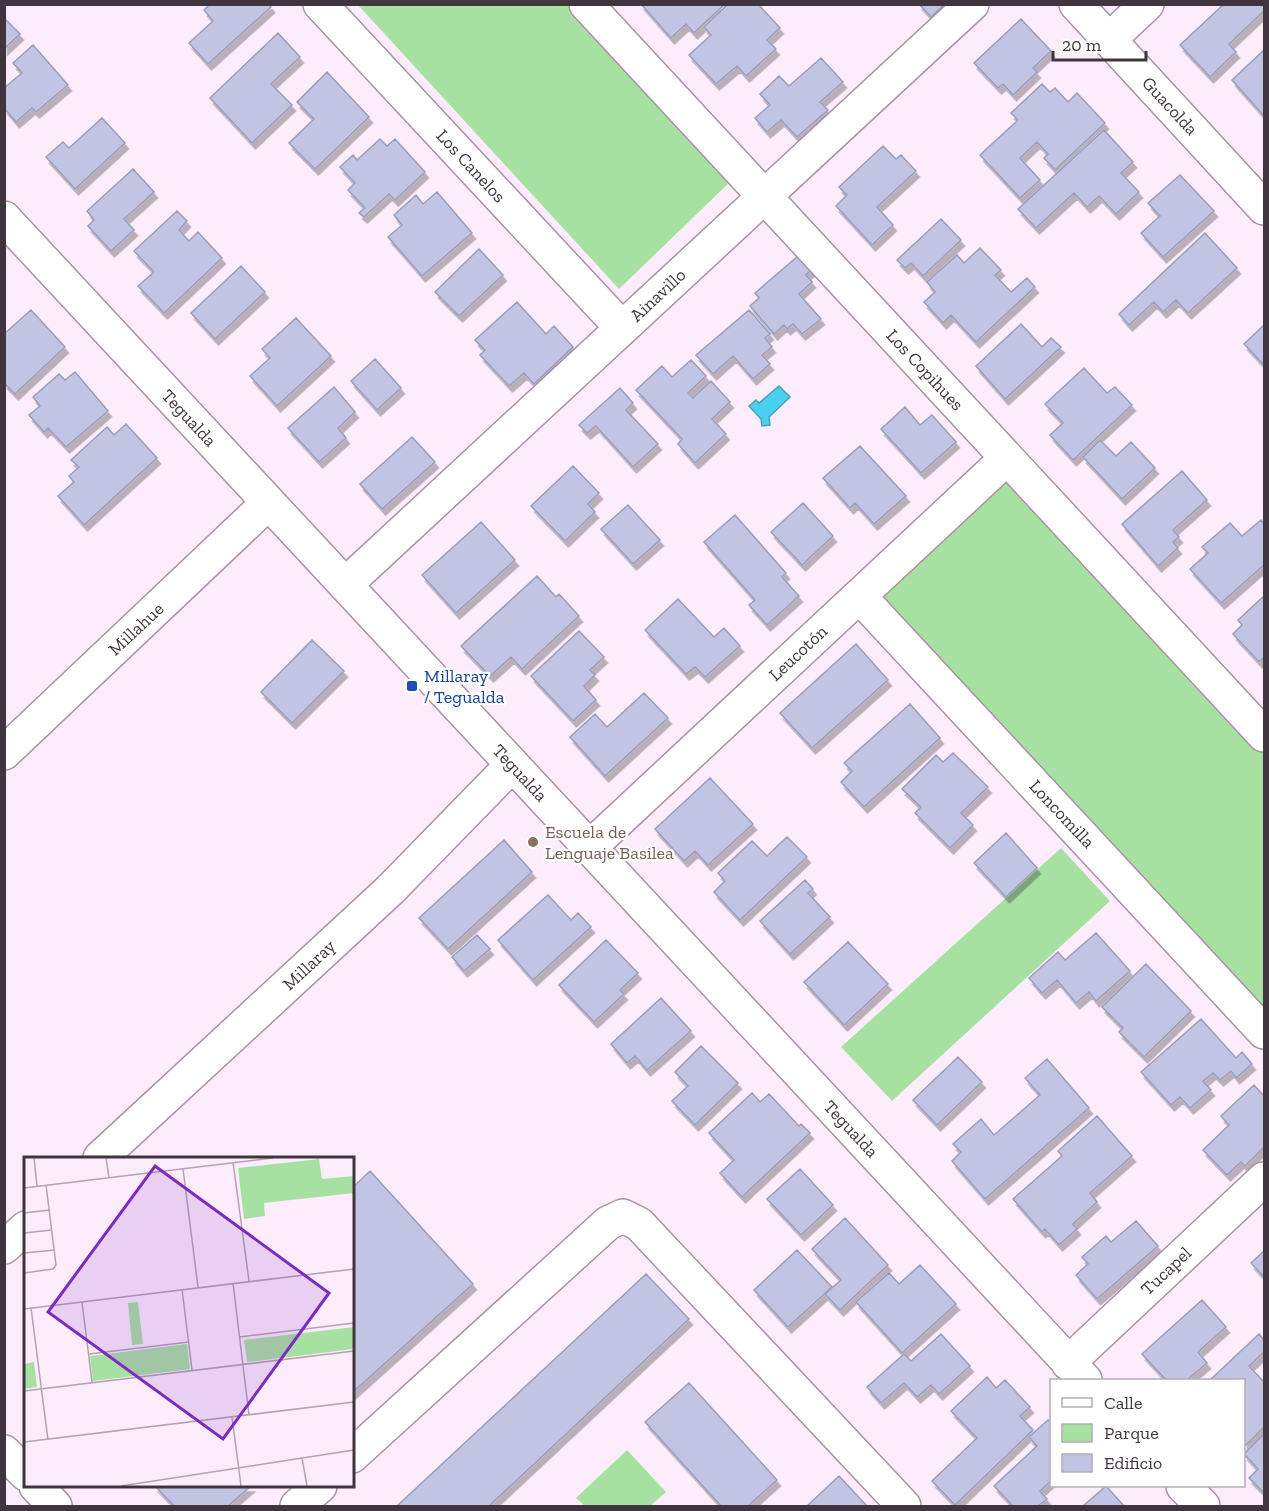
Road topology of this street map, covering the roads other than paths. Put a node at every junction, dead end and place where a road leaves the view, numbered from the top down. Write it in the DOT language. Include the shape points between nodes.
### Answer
graph roads {
  1 [pos="320,4"];
  2 [pos="586,4"];
  3 [pos="972,4"];
  4 [pos="1076,4"];
  5 [pos="1147,4"];
  6 [pos="1109,40"];
  7 [pos="765,197"];
  8 [pos="1264,208"];
  9 [pos="4,218"];
  10 [pos="622,328"];
  11 [pos="1007,458"];
  12 [pos="268,503"];
  13 [pos="345,585"];
  14 [pos="859,596"];
  15 [pos="1264,735"];
  16 [pos="4,753"];
  17 [pos="512,765"];
  18 [pos="589,848"];
  19 [pos="1264,1032"];
  20 [pos="101,1157"];
  21 [pos="1264,1179"];
  22 [pos="24,1230"];
  23 [pos="4,1247"];
  24 [pos="1077,1372"];
  25 [pos="4,1452"];
  26 [pos="354,1454"];
  27 [pos="24,1472"];
  28 [pos="38,1487"];
  29 [pos="318,1487"];
  30 [pos="1185,1487"];
  31 [pos="55,1506"];
  32 [pos="297,1506"];
  33 [pos="904,1506"];
  34 [pos="1203,1506"];
  1 -- 10 [label="street, Los Canelos"];
  2 -- 7 [label="street, Los Copihues"];
  3 -- 7 [label="street, Ainavillo"];
  4 -- 6 [label="street, Guacolda"];
  5 -- 6 [label="street"];
  6 -- 8 [label="street, Guacolda"];
  7 -- 10 [label="street, Ainavillo"];
  7 -- 11 [label="street, Los Copihues"];
  9 -- 12 [label="street, Tegualda"];
  10 -- 13 [label="street, Ainavillo"];
  11 -- 14 [label="street, Leucotón"];
  11 -- 15 [label="street, Los Copihues"];
  12 -- 13 [label="street, Tegualda"];
  12 -- 16 [label="street, Millahue"];
  13 -- 17 [label="street, Tegualda"];
  14 -- 18 [label="street, Leucotón"];
  14 -- 19 [label="street, Loncomilla"];
  17 -- 18 [label="street, Tegualda"];
  17 -- 20 [label="street, Millaray" via="390,890"];
  18 -- 24 [label="street, Tegualda"];
  21 -- 24 [label="street, Tucapel"];
  22 -- 23 [label="street"];
  25 -- 27 [label="street"];
  26 -- 33 [label="street" via="608,1223 623,1216 639,1224"];
  28 -- 31 [label="street"];
  29 -- 32 [label="street"];
  30 -- 34 [label="street"];
}
